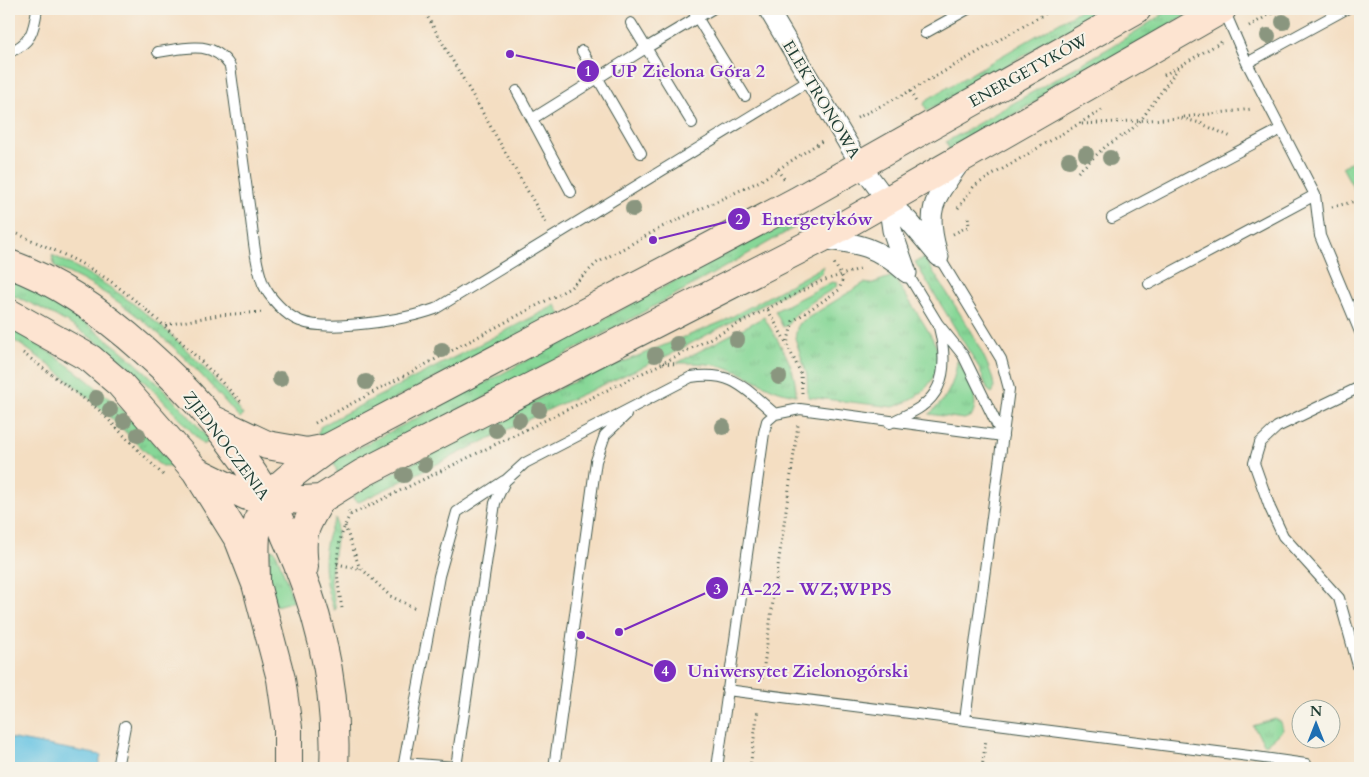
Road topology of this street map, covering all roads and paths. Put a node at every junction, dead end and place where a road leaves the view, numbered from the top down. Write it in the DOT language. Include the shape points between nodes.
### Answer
graph roads {
  1 [pos="38,9"];
  2 [pos="423,9"];
  3 [pos="712,9"];
  4 [pos="768,9"];
  5 [pos="968,9"];
  6 [pos="1053,9"];
  7 [pos="1137,9"];
  8 [pos="1222,9"];
  9 [pos="1280,9"];
  10 [pos="1346,9"];
  11 [pos="695,13"];
  12 [pos="631,23"];
  13 [pos="925,34"];
  14 [pos="1234,35"];
  15 [pos="646,48"];
  16 [pos="582,51"];
  17 [pos="9,52"];
  18 [pos="158,52"];
  19 [pos="1247,63"];
  20 [pos="1181,65"];
  21 [pos="599,78"];
  22 [pos="1156,79"];
  23 [pos="810,80"];
  24 [pos="517,91"];
  25 [pos="910,91"];
  26 [pos="745,96"];
  27 [pos="1107,106"];
  28 [pos="919,108"];
  29 [pos="1270,109"];
  30 [pos="857,118"];
  31 [pos="1181,118"];
  32 [pos="532,120"];
  33 [pos="1141,120"];
  34 [pos="692,124"];
  35 [pos="1079,124"];
  36 [pos="1281,129"];
  37 [pos="824,140"];
  38 [pos="1247,146"];
  39 [pos="641,153"];
  40 [pos="962,160"];
  41 [pos="860,164"];
  42 [pos="1078,172"];
  43 [pos="571,192"];
  44 [pos="1315,195"];
  45 [pos="1360,200"];
  46 [pos="888,202"];
  47 [pos="1317,210"];
  48 [pos="954,212"];
  49 [pos="968,216"];
  50 [pos="1112,218"];
  51 [pos="969,226"];
  52 [pos="554,237"];
  53 [pos="820,239"];
  54 [pos="939,258"];
  55 [pos="9,264"];
  56 [pos="866,266"];
  57 [pos="837,268"];
  58 [pos="907,272"];
  59 [pos="841,274"];
  60 [pos="1149,284"];
  61 [pos="768,310"];
  62 [pos="286,312"];
  63 [pos="9,313"];
  64 [pos="938,324"];
  65 [pos="165,325"];
  66 [pos="1360,332"];
  67 [pos="788,344"];
  68 [pos="16,347"];
  69 [pos="1360,387"];
  70 [pos="802,397"];
  71 [pos="634,407"];
  72 [pos="774,414"];
  73 [pos="212,419"];
  74 [pos="798,423"];
  75 [pos="890,423"];
  76 [pos="306,428"];
  77 [pos="1003,436"];
  78 [pos="328,448"];
  79 [pos="196,471"];
  80 [pos="170,481"];
  81 [pos="505,481"];
  82 [pos="269,499"];
  83 [pos="334,502"];
  84 [pos="345,525"];
  85 [pos="336,564"];
  86 [pos="360,569"];
  87 [pos="305,578"];
  88 [pos="256,584"];
  89 [pos="432,615"];
  90 [pos="1360,673"];
  91 [pos="762,682"];
  92 [pos="727,690"];
  93 [pos="758,706"];
  94 [pos="965,720"];
  95 [pos="125,726"];
  96 [pos="987,736"];
  97 [pos="440,767"];
  98 [pos="117,768"];
  99 [pos="288,768"];
  100 [pos="334,768"];
  101 [pos="458,768"];
  102 [pos="554,768"];
  103 [pos="717,768"];
  104 [pos="750,768"];
  105 [pos="982,768"];
  106 [pos="1307,768"];
  1 -- 17 [label="lane" via="34,30 21,48"];
  2 -- 52 [label="path"];
  3 -- 11 [label="lane"];
  4 -- 23 [label="street, ELEKTRONOWA"];
  5 -- 13 [label="lane"];
  6 -- 25 [label="path"];
  7 -- 41 [label="main road, ENERGETYKÓW"];
  8 -- 14 [label="lane"];
  8 -- 40 [label="main road"];
  9 -- 14 [label="path"];
  10 -- 19 [label="lane"];
  11 -- 15 [label="lane"];
  11 -- 26 [label="lane"];
  12 -- 15 [label="lane"];
  14 -- 19 [label="lane"];
  14 -- 20 [label="path"];
  15 -- 21 [label="lane"];
  15 -- 34 [label="lane"];
  16 -- 21 [label="lane"];
  18 -- 62 [label="lane" via="200,46 223,55 230,66 260,269 264,285"];
  19 -- 29 [label="lane"];
  20 -- 22 [label="path"];
  20 -- 33 [label="path"];
  21 -- 32 [label="lane"];
  21 -- 39 [label="lane"];
  23 -- 41 [label="street, ELEKTRONOWA"];
  23 -- 52 [label="lane"];
  24 -- 32 [label="lane"];
  25 -- 28 [label="path"];
  25 -- 30 [label="path"];
  27 -- 35 [label="path"];
  29 -- 31 [label="path"];
  29 -- 36 [label="lane"];
  31 -- 33 [label="path"];
  31 -- 38 [label="path" via="1219,131"];
  32 -- 43 [label="lane"];
  33 -- 35 [label="path"];
  33 -- 42 [label="path"];
  35 -- 48 [label="path" via="974,186"];
  36 -- 38 [label="lane"];
  36 -- 44 [label="lane"];
  37 -- 76 [label="path" via="760,180 662,226 597,263 570,288"];
  38 -- 50 [label="lane"];
  40 -- 46 [label="main road"];
  40 -- 54 [label="street" via="941,190 932,213 930,226"];
  41 -- 46 [label="street, ELEKTRONOWA"];
  41 -- 78 [label="main road, ENERGETYKÓW"];
  44 -- 47 [label="lane"];
  44 -- 60 [label="lane"];
  45 -- 47 [label="path"];
  46 -- 53 [label="main road"];
  46 -- 54 [label="street, ELEKTRONOWA" via="908,220"];
  46 -- 58 [label="street" via="892,230"];
  47 -- 66 [label="lane" via="1320,236"];
  49 -- 51 [label="path"];
  52 -- 62 [label="lane" via="465,292 420,314 352,324 320,325 300,322"];
  53 -- 58 [label="street" via="875,249"];
  53 -- 83 [label="main road" via="372,468"];
  54 -- 77 [label="lane" via="1001,359 1009,389"];
  55 -- 73 [label="main road, ZJEDNOCZENIA" via="63,289 109,319 175,377"];
  56 -- 59 [label="path"];
  57 -- 59 [label="path"];
  58 -- 64 [label="lane"];
  59 -- 61 [label="path" via="819,282"];
  59 -- 67 [label="path" via="839,290 793,321"];
  61 -- 67 [label="path"];
  61 -- 83 [label="path" via="350,515"];
  62 -- 65 [label="path" via="219,314"];
  63 -- 79 [label="main road" via="91,359 120,384"];
  64 -- 75 [label="lane" via="944,351 943,375 936,392 922,406"];
  64 -- 77 [label="lane" via="963,355"];
  67 -- 70 [label="path" via="801,374"];
  68 -- 80 [label="path" via="99,410"];
  69 -- 90 [label="lane" via="1278,427 1260,443 1254,463 1283,536 1339,598"];
  71 -- 72 [label="lane" via="691,377 712,374 736,381"];
  71 -- 81 [label="lane" via="525,463"];
  71 -- 102 [label="lane" via="606,435 596,461"];
  72 -- 75 [label="lane" via="800,409"];
  72 -- 92 [label="lane" via="767,421 764,434"];
  73 -- 78 [label="main road" via="267,445 307,452"];
  73 -- 82 [label="main road, ZJEDNOCZENIA"];
  74 -- 91 [label="path"];
  75 -- 77 [label="lane"];
  77 -- 94 [label="lane"];
  78 -- 82 [label="main road, ENERGETYKÓW" via="281,483"];
  79 -- 82 [label="main road" via="247,496"];
  79 -- 88 [label="main road" via="239,540"];
  81 -- 89 [label="lane" via="457,512"];
  81 -- 101 [label="lane" via="495,503"];
  82 -- 83 [label="main road"];
  82 -- 87 [label="main road, ZJEDNOCZENIA"];
  82 -- 88 [label="main road, ENERGETYKÓW" via="257,526"];
  83 -- 87 [label="main road" via="306,525 301,542"];
  84 -- 86 [label="path"];
  85 -- 86 [label="path"];
  86 -- 89 [label="path" via="390,596"];
  87 -- 100 [label="main road, ZJEDNOCZENIA" via="330,679"];
  88 -- 99 [label="main road" via="281,679 288,728"];
  89 -- 97 [label="lane" via="404,763"];
  92 -- 94 [label="lane"];
  92 -- 103 [label="lane"];
  93 -- 104 [label="path"];
  94 -- 106 [label="lane" via="1306,764"];
  95 -- 98 [label="lane"];
  96 -- 105 [label="path"];
  97 -- 101 [label="lane"];
}
